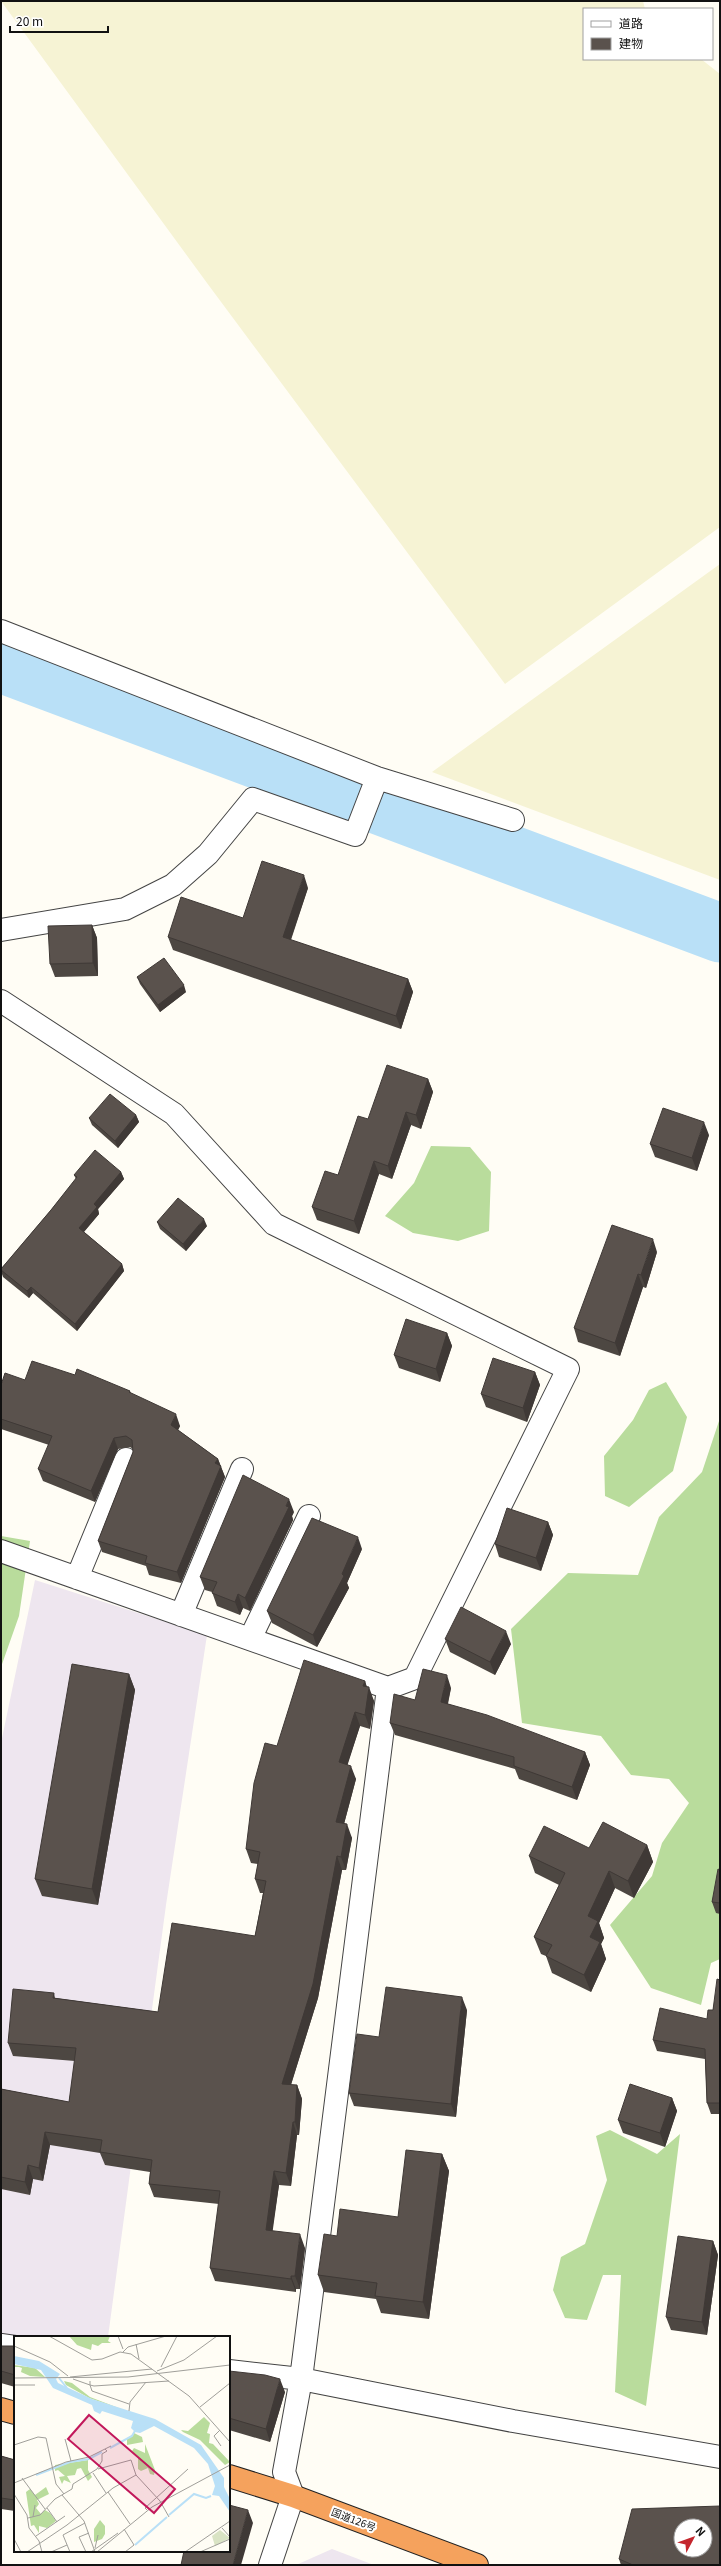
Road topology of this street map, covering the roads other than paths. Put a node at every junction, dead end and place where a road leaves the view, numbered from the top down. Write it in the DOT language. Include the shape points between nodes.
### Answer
graph roads {
  1 [pos="1,631"];
  2 [pos="377,778"];
  3 [pos="513,820"];
  4 [pos="1,930"];
  5 [pos="1,1001"];
  6 [pos="126,1459"];
  7 [pos="242,1469"];
  8 [pos="309,1516"];
  9 [pos="1,1551"];
  10 [pos="77,1578"];
  11 [pos="181,1615"];
  12 [pos="250,1639"];
  13 [pos="388,1688"];
  14 [pos="1,2345"];
  15 [pos="14,2347"];
  16 [pos="230,2371"];
  17 [pos="301,2379"];
  18 [pos="1,2409"];
  19 [pos="14,2413"];
  20 [pos="720,2457"];
  21 [pos="230,2476"];
  22 [pos="293,2496"];
  23 [pos="270,2565"];
  24 [pos="477,2565"];
  1 -- 2 [label="street"];
  2 -- 3 [label="street"];
  2 -- 4 [label="street" via="356,835 253,799 208,854 173,885 125,910"];
  5 -- 13 [label="street" via="174,1114 274,1224 568,1369 415,1678"];
  6 -- 10 [label="street"];
  7 -- 11 [label="street"];
  8 -- 12 [label="street"];
  9 -- 10 [label="street"];
  10 -- 11 [label="street"];
  11 -- 12 [label="street"];
  12 -- 13 [label="street"];
  13 -- 17 [label="street"];
  14 -- 15 [label="street"];
  16 -- 17 [label="street"];
  17 -- 20 [label="street" via="513,2421"];
  17 -- 22 [label="street" via="284,2472"];
  18 -- 19 [label="highway"];
  21 -- 22 [label="highway, 国道126号"];
  22 -- 23 [label="street"];
  22 -- 24 [label="highway, 国道126号"];
}
